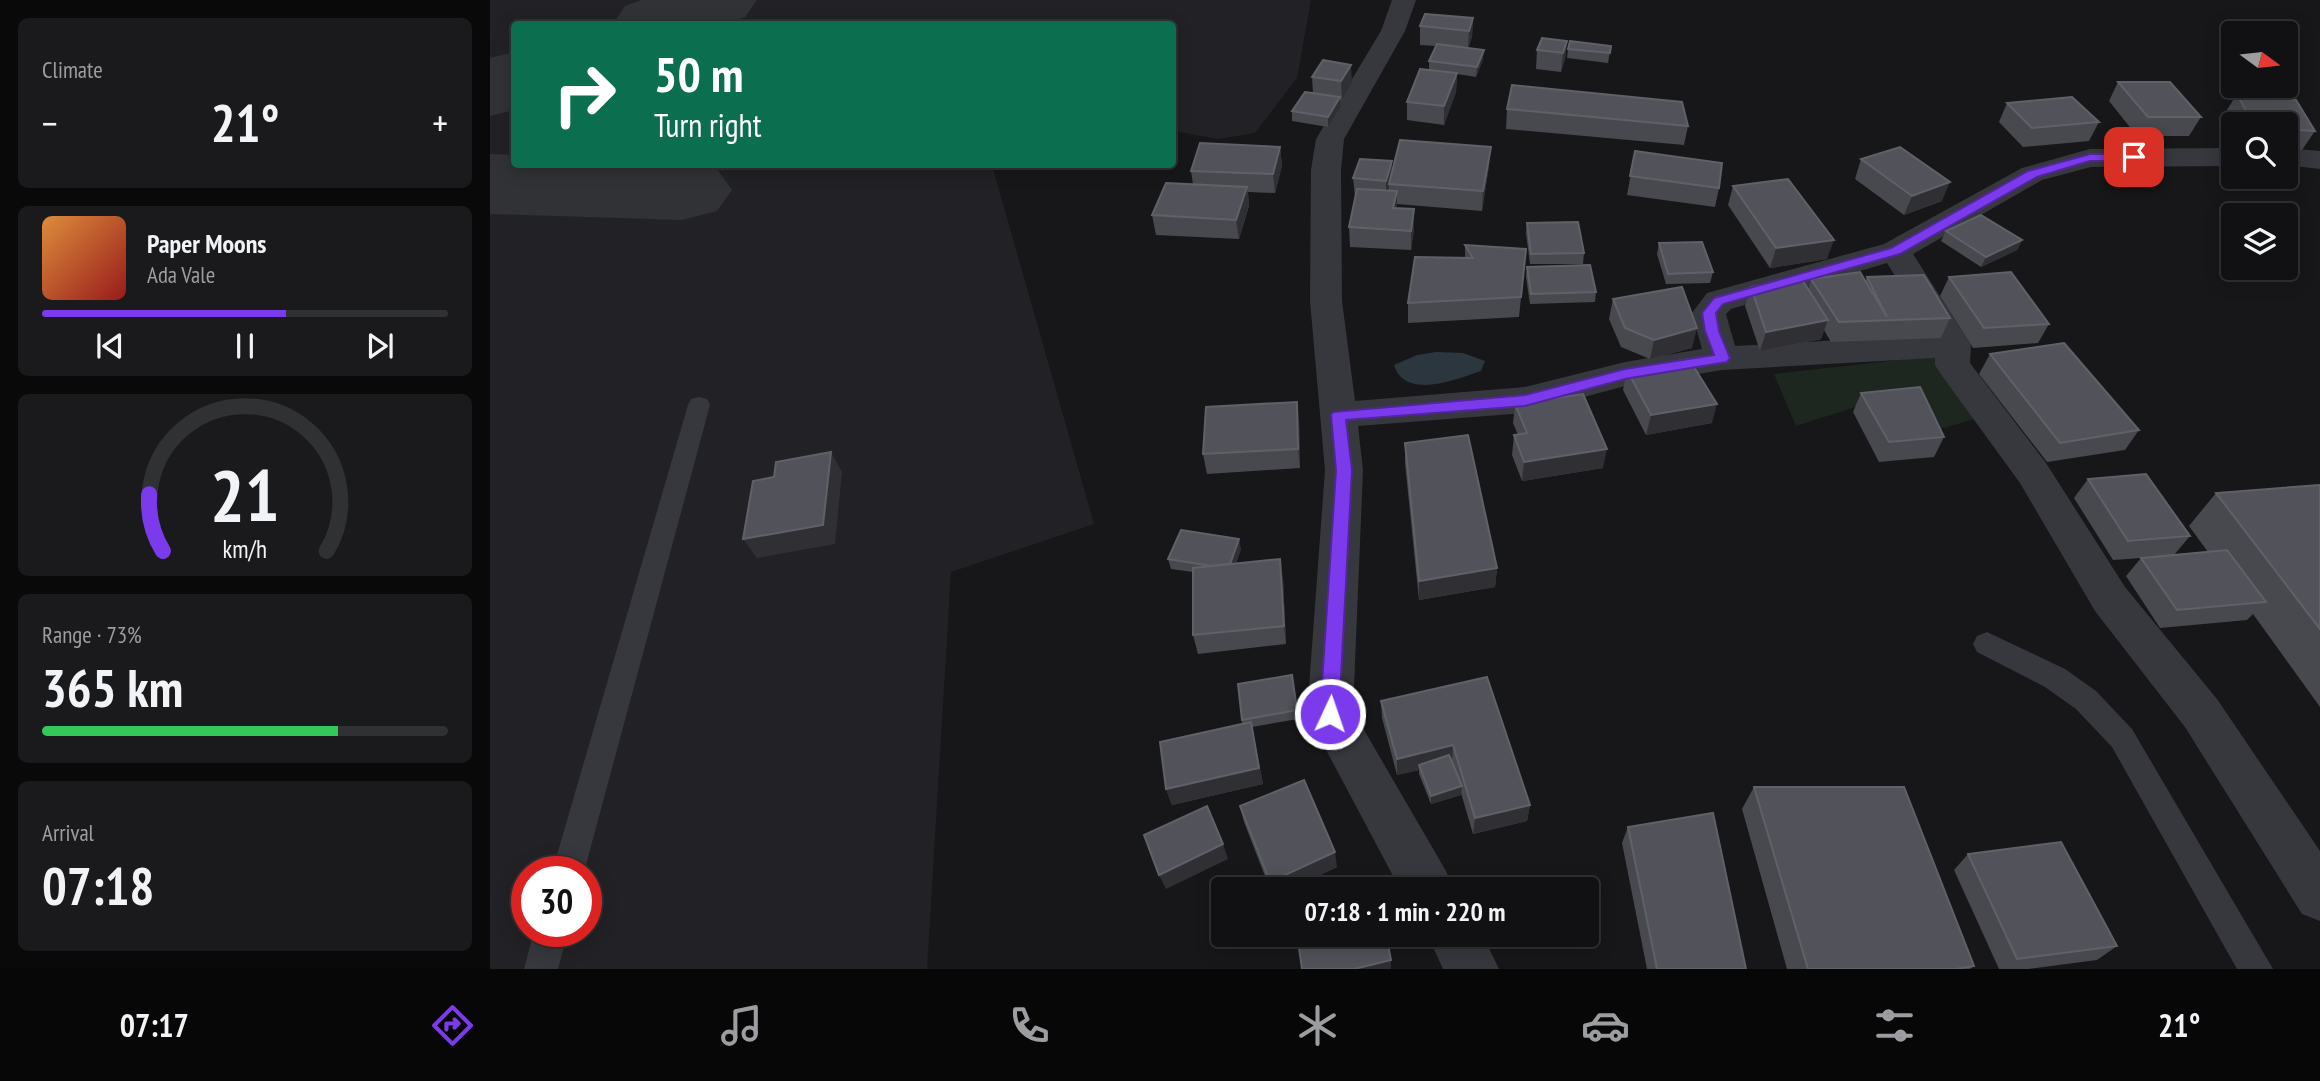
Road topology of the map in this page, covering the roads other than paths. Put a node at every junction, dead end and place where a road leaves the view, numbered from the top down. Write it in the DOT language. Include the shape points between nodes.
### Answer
graph roads {
  1 [pos="1404,0"];
  2 [pos="2221,157"];
  3 [pos="2298,158"];
  4 [pos="2320,160"];
  5 [pos="1895,251"];
  6 [pos="1954,345"];
  7 [pos="1722,358"];
  8 [pos="698,405"];
  9 [pos="1338,415"];
  10 [pos="1987,644"];
  11 [pos="572,856"];
  12 [pos="1421,877"];
  13 [pos="2320,896"];
  14 [pos="547,947"];
  15 [pos="1460,947"];
  16 [pos="541,969"];
  17 [pos="1472,969"];
  18 [pos="2256,969"];
  1 -- 9 [label="street" via="1393,31 1330,139 1325,170 1326,301"];
  2 -- 5 [label="street" via="2090,158 2032,174"];
  3 -- 4 [label="street"];
  5 -- 6 [label="street"];
  5 -- 7 [label="street" via="1718,301 1709,313"];
  6 -- 7 [label="street"];
  6 -- 13 [label="street" via="1952,365 2033,473 2110,599 2201,713"];
  7 -- 9 [label="street" via="1625,374 1525,400"];
  8 -- 11 [label="lane"];
  9 -- 12 [label="street" via="1344,470 1330,714"];
  10 -- 18 [label="lane" via="2055,678 2086,700 2122,738"];
  14 -- 16 [label="lane"];
  15 -- 17 [label="street"];
}
